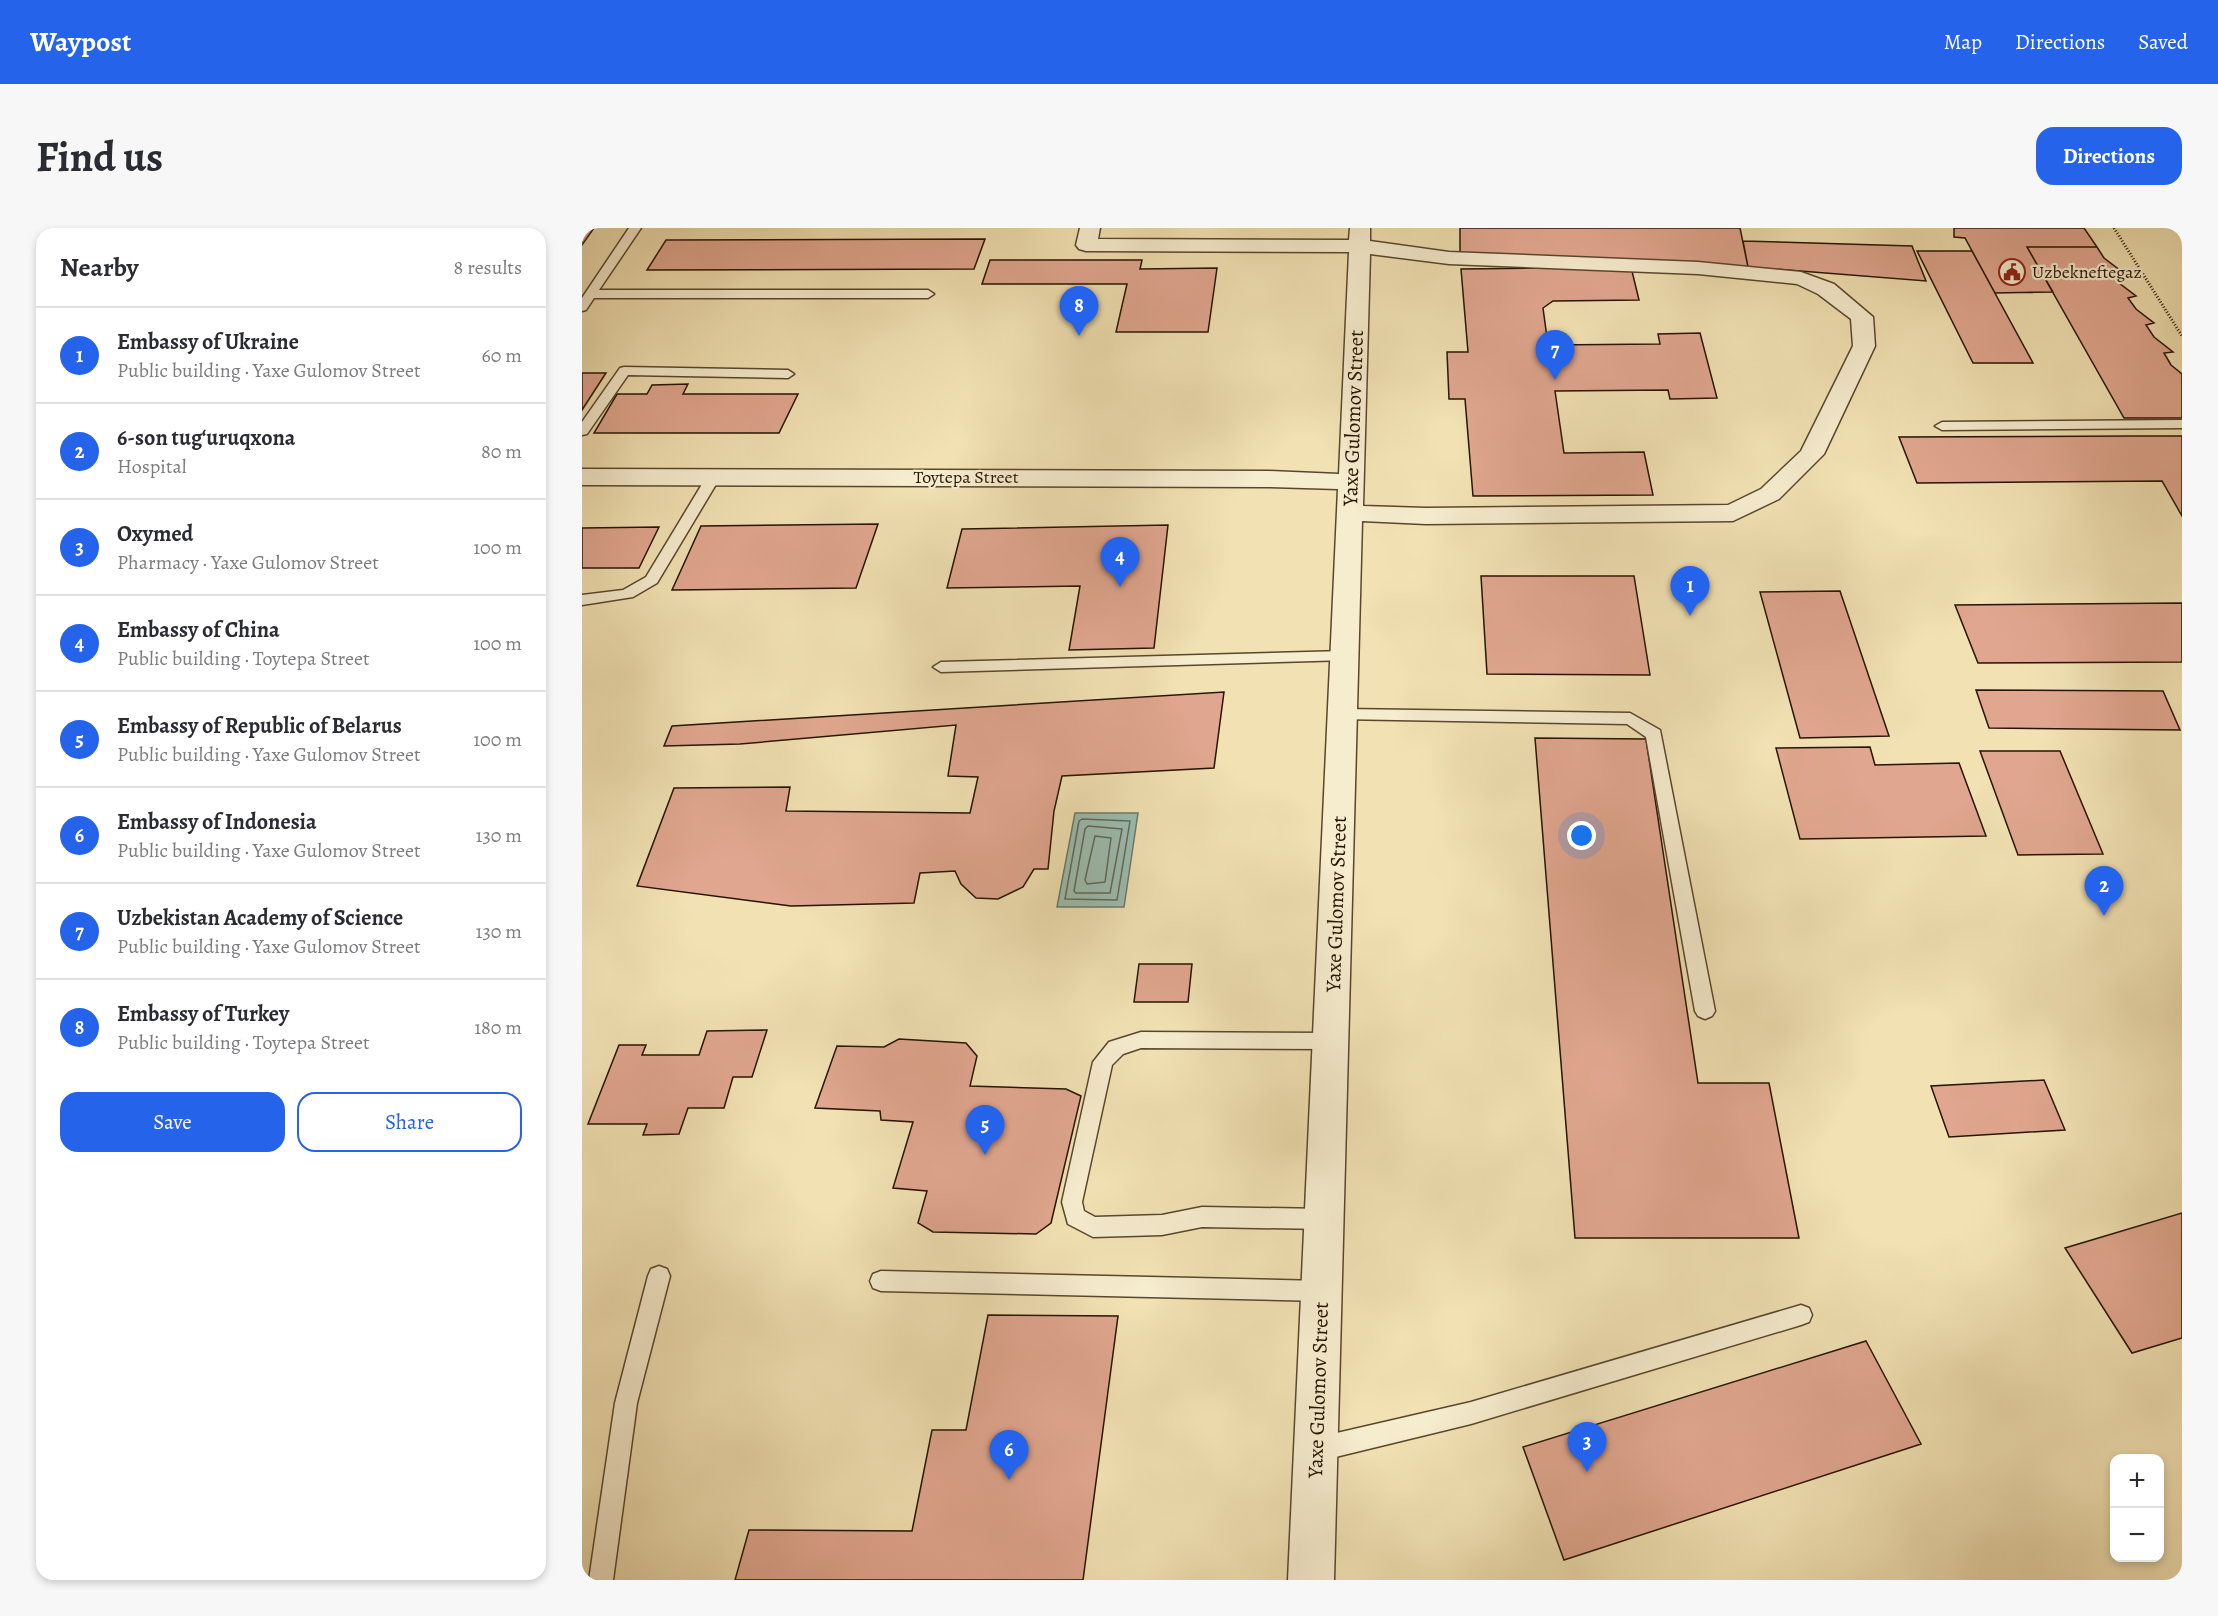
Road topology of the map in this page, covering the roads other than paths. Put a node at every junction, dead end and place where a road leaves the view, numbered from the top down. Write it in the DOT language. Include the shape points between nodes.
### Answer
graph roads {
  1 [pos="635,228"];
  2 [pos="1090,228"];
  3 [pos="1359,237"];
  4 [pos="591,294"];
  5 [pos="928,294"];
  6 [pos="582,307"];
  7 [pos="788,374"];
  8 [pos="2182,424"];
  9 [pos="1942,426"];
  10 [pos="582,431"];
  11 [pos="714,476"];
  12 [pos="582,477"];
  13 [pos="1350,498"];
  14 [pos="582,600"];
  15 [pos="1344,656"];
  16 [pos="941,667"];
  17 [pos="1344,716"];
  18 [pos="1706,1011"];
  19 [pos="1330,1041"];
  20 [pos="1324,1219"];
  21 [pos="659,1276"];
  22 [pos="881,1281"];
  23 [pos="1322,1291"];
  24 [pos="1801,1315"];
  25 [pos="1316,1450"];
  26 [pos="601,1580"];
  27 [pos="1311,1580"];
  1 -- 4 [label="lane"];
  2 -- 3 [label="street" via="1086,245"];
  3 -- 13 [label="street, Yaxe Gulomov Street"];
  3 -- 13 [label="street, Toytepa Street" via="1449,258 1698,268 1801,278 1826,289 1862,317 1864,346 1812,454 1770,494 1733,513 1426,516"];
  4 -- 5 [label="lane"];
  4 -- 6 [label="lane"];
  7 -- 10 [label="lane" via="624,371"];
  8 -- 9 [label="lane"];
  11 -- 12 [label="street, Toytepa Street"];
  11 -- 13 [label="street, Toytepa Street" via="1258,479"];
  11 -- 14 [label="lane" via="652,580 625,596"];
  13 -- 15 [label="street, Yaxe Gulomov Street"];
  15 -- 16 [label="lane"];
  15 -- 17 [label="street, Yaxe Gulomov Street"];
  17 -- 18 [label="lane" via="1630,719 1654,734"];
  17 -- 19 [label="street, Yaxe Gulomov Street"];
  19 -- 20 [label="street, Yaxe Gulomov Street"];
  19 -- 20 [label="lane" via="1141,1040 1116,1048 1103,1062 1072,1202 1075,1217 1093,1227 1162,1225 1202,1217"];
  20 -- 23 [label="street, Yaxe Gulomov Street"];
  21 -- 26 [label="lane" via="626,1403"];
  22 -- 23 [label="lane"];
  23 -- 25 [label="street, Yaxe Gulomov Street"];
  24 -- 25 [label="lane" via="1471,1413"];
  25 -- 27 [label="street, Yaxe Gulomov Street"];
}
